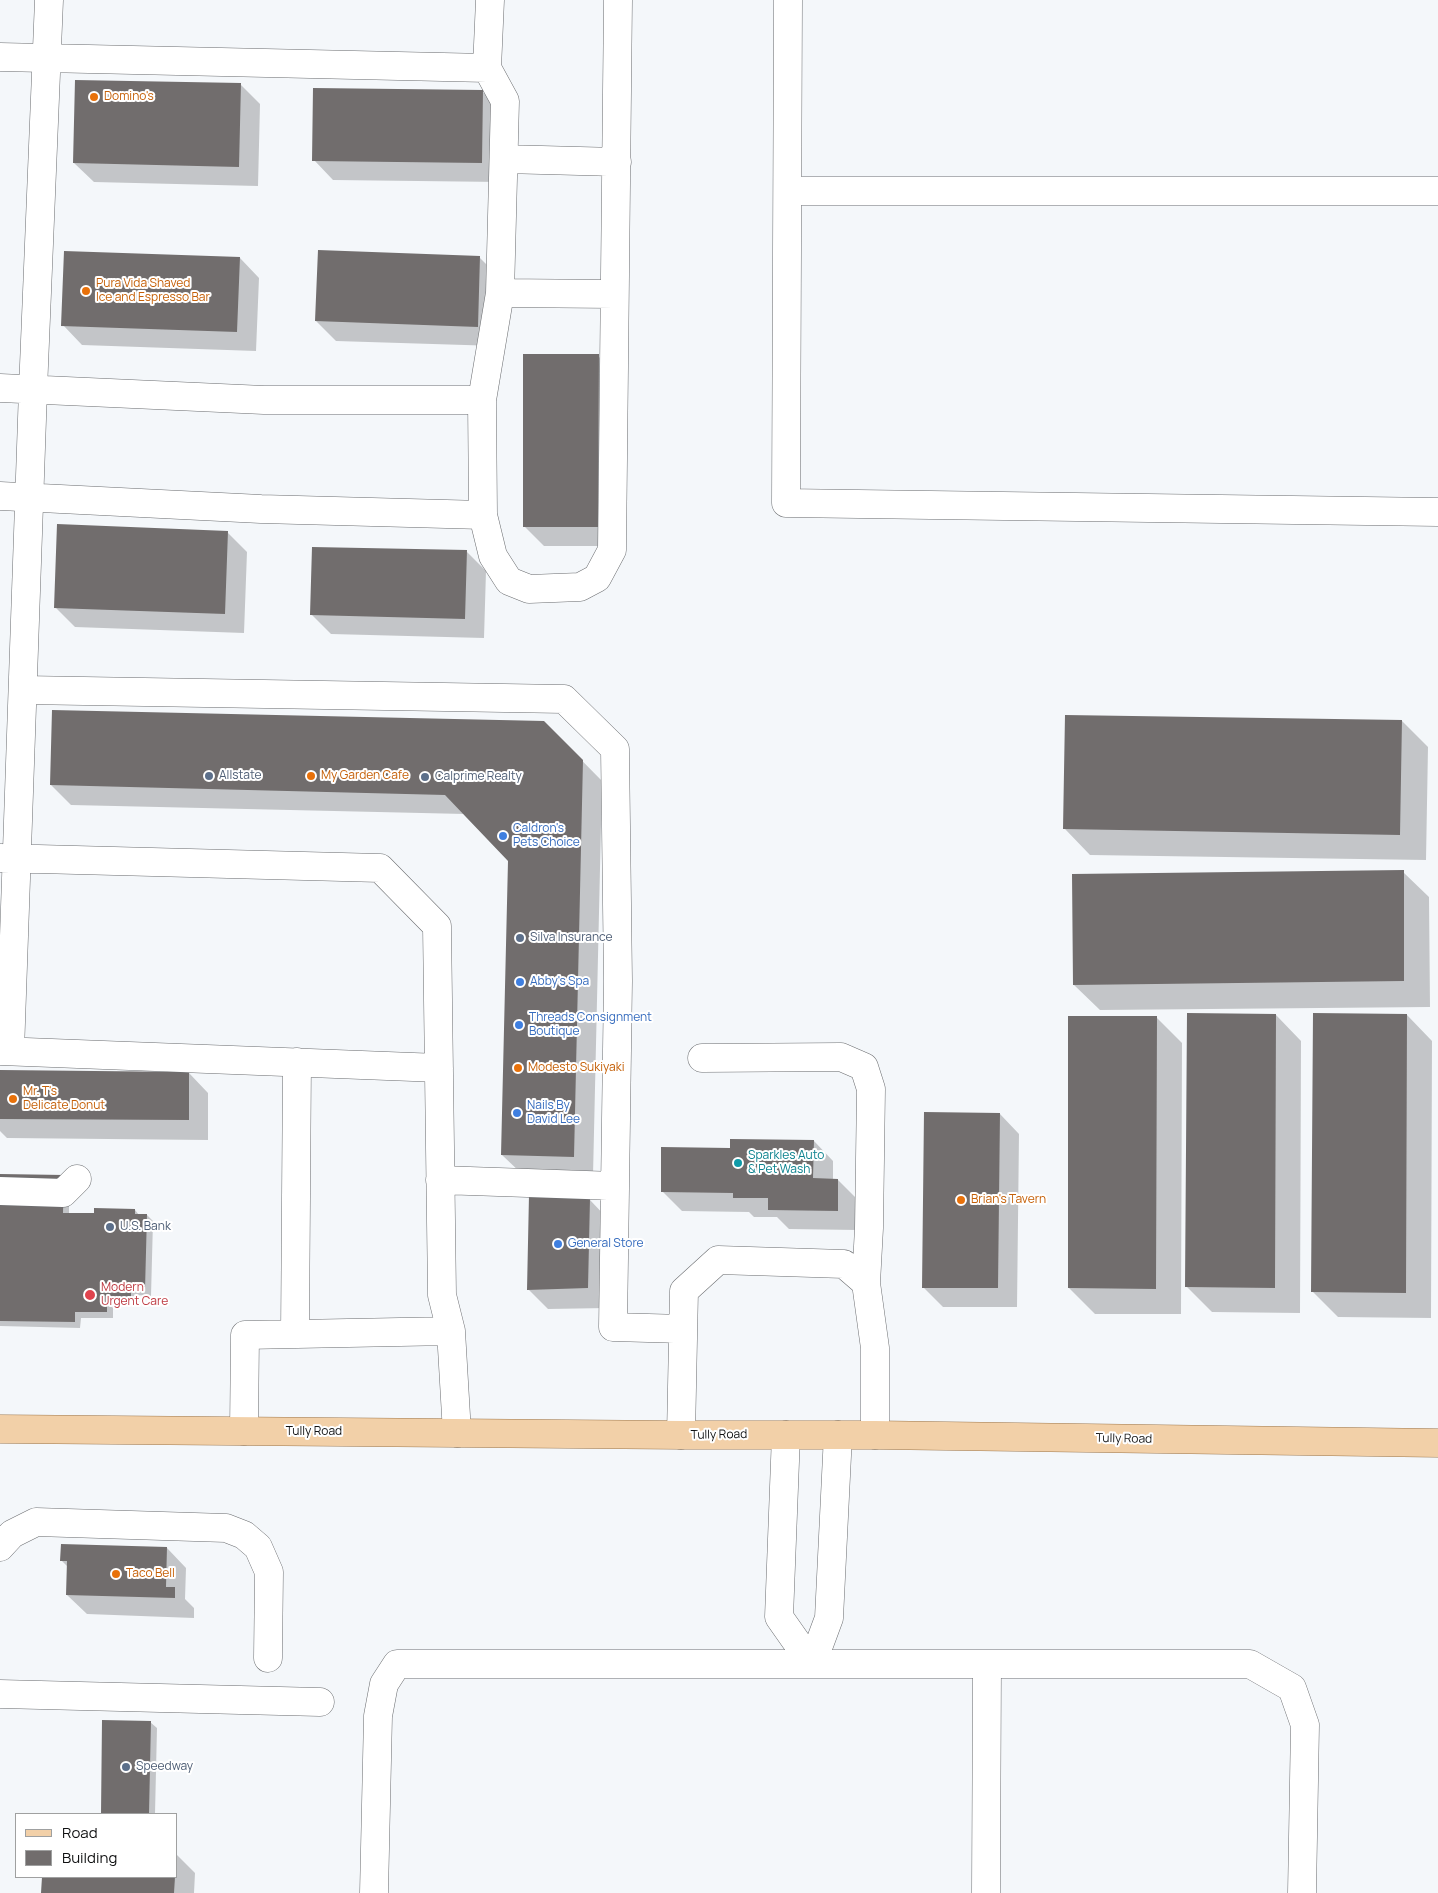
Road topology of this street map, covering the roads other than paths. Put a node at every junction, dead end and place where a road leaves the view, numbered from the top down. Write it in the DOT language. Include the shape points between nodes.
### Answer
graph roads {
  1 [pos="49,0"];
  2 [pos="490,0"];
  3 [pos="618,0"];
  4 [pos="788,0"];
  5 [pos="0,57"];
  6 [pos="47,58"];
  7 [pos="487,68"];
  8 [pos="504,159"];
  9 [pos="617,162"];
  10 [pos="788,190"];
  11 [pos="1438,191"];
  12 [pos="500,293"];
  13 [pos="614,294"];
  14 [pos="0,388"];
  15 [pos="33,390"];
  16 [pos="482,400"];
  17 [pos="0,496"];
  18 [pos="30,498"];
  19 [pos="1438,512"];
  20 [pos="482,515"];
  21 [pos="24,690"];
  22 [pos="9,858"];
  23 [pos="5,1051"];
  24 [pos="702,1058"];
  25 [pos="297,1062"];
  26 [pos="439,1068"];
  27 [pos="77,1179"];
  28 [pos="440,1180"];
  29 [pos="615,1186"];
  30 [pos="0,1191"];
  31 [pos="866,1283"];
  32 [pos="683,1329"];
  33 [pos="451,1331"];
  34 [pos="295,1334"];
  35 [pos="0,1429"];
  36 [pos="244,1431"];
  37 [pos="457,1433"];
  38 [pos="681,1435"];
  39 [pos="786,1435"];
  40 [pos="838,1435"];
  41 [pos="874,1435"];
  42 [pos="1438,1444"];
  43 [pos="0,1547"];
  44 [pos="268,1658"];
  45 [pos="812,1664"];
  46 [pos="987,1664"];
  47 [pos="0,1694"];
  48 [pos="320,1702"];
  49 [pos="374,1893"];
  50 [pos="986,1893"];
  51 [pos="1302,1893"];
  1 -- 6 [label="street"];
  2 -- 7 [label="street"];
  3 -- 9 [label="street"];
  4 -- 10 [label="street"];
  5 -- 6 [label="street"];
  6 -- 7 [label="street"];
  6 -- 15 [label="street"];
  7 -- 8 [label="street" via="505,101"];
  8 -- 9 [label="street"];
  8 -- 12 [label="street"];
  9 -- 13 [label="street"];
  10 -- 11 [label="street"];
  10 -- 19 [label="street" via="786,503"];
  12 -- 13 [label="street"];
  12 -- 16 [label="street"];
  13 -- 20 [label="street" via="612,550 596,578 580,587 529,589 509,581 493,556"];
  14 -- 15 [label="street"];
  15 -- 16 [label="street" via="264,400"];
  15 -- 18 [label="street"];
  16 -- 20 [label="street"];
  17 -- 18 [label="street"];
  18 -- 20 [label="street"];
  18 -- 21 [label="street"];
  21 -- 22 [label="street"];
  21 -- 29 [label="street" via="564,699 615,749 618,981"];
  22 -- 23 [label="street"];
  22 -- 26 [label="street" via="380,868 437,926"];
  23 -- 25 [label="street"];
  24 -- 31 [label="street" via="842,1057 864,1067 871,1089"];
  25 -- 26 [label="street"];
  25 -- 34 [label="street"];
  26 -- 28 [label="street"];
  27 -- 30 [label="street" via="63,1193"];
  28 -- 29 [label="street"];
  28 -- 33 [label="street" via="442,1295"];
  29 -- 32 [label="street" via="613,1327"];
  31 -- 32 [label="street" via="844,1264 718,1260 684,1291"];
  31 -- 41 [label="street" via="876,1348"];
  32 -- 38 [label="street"];
  33 -- 34 [label="street"];
  33 -- 37 [label="street"];
  34 -- 36 [label="street" via="245,1335"];
  35 -- 36 [label="main road, Tully Road"];
  36 -- 37 [label="main road, Tully Road"];
  37 -- 38 [label="main road, Tully Road"];
  38 -- 39 [label="main road, Tully Road"];
  39 -- 40 [label="main road, Tully Road"];
  39 -- 45 [label="street" via="779,1617"];
  40 -- 41 [label="main road, Tully Road"];
  40 -- 45 [label="street" via="830,1618"];
  41 -- 42 [label="main road, Tully Road"];
  43 -- 44 [label="street" via="12,1534 36,1522 232,1530 258,1546 269,1572"];
  45 -- 46 [label="street"];
  45 -- 49 [label="street" via="397,1664 384,1684 378,1716"];
  46 -- 50 [label="street"];
  46 -- 51 [label="street" via="1250,1664 1292,1688 1305,1725"];
  47 -- 48 [label="street"];
}
